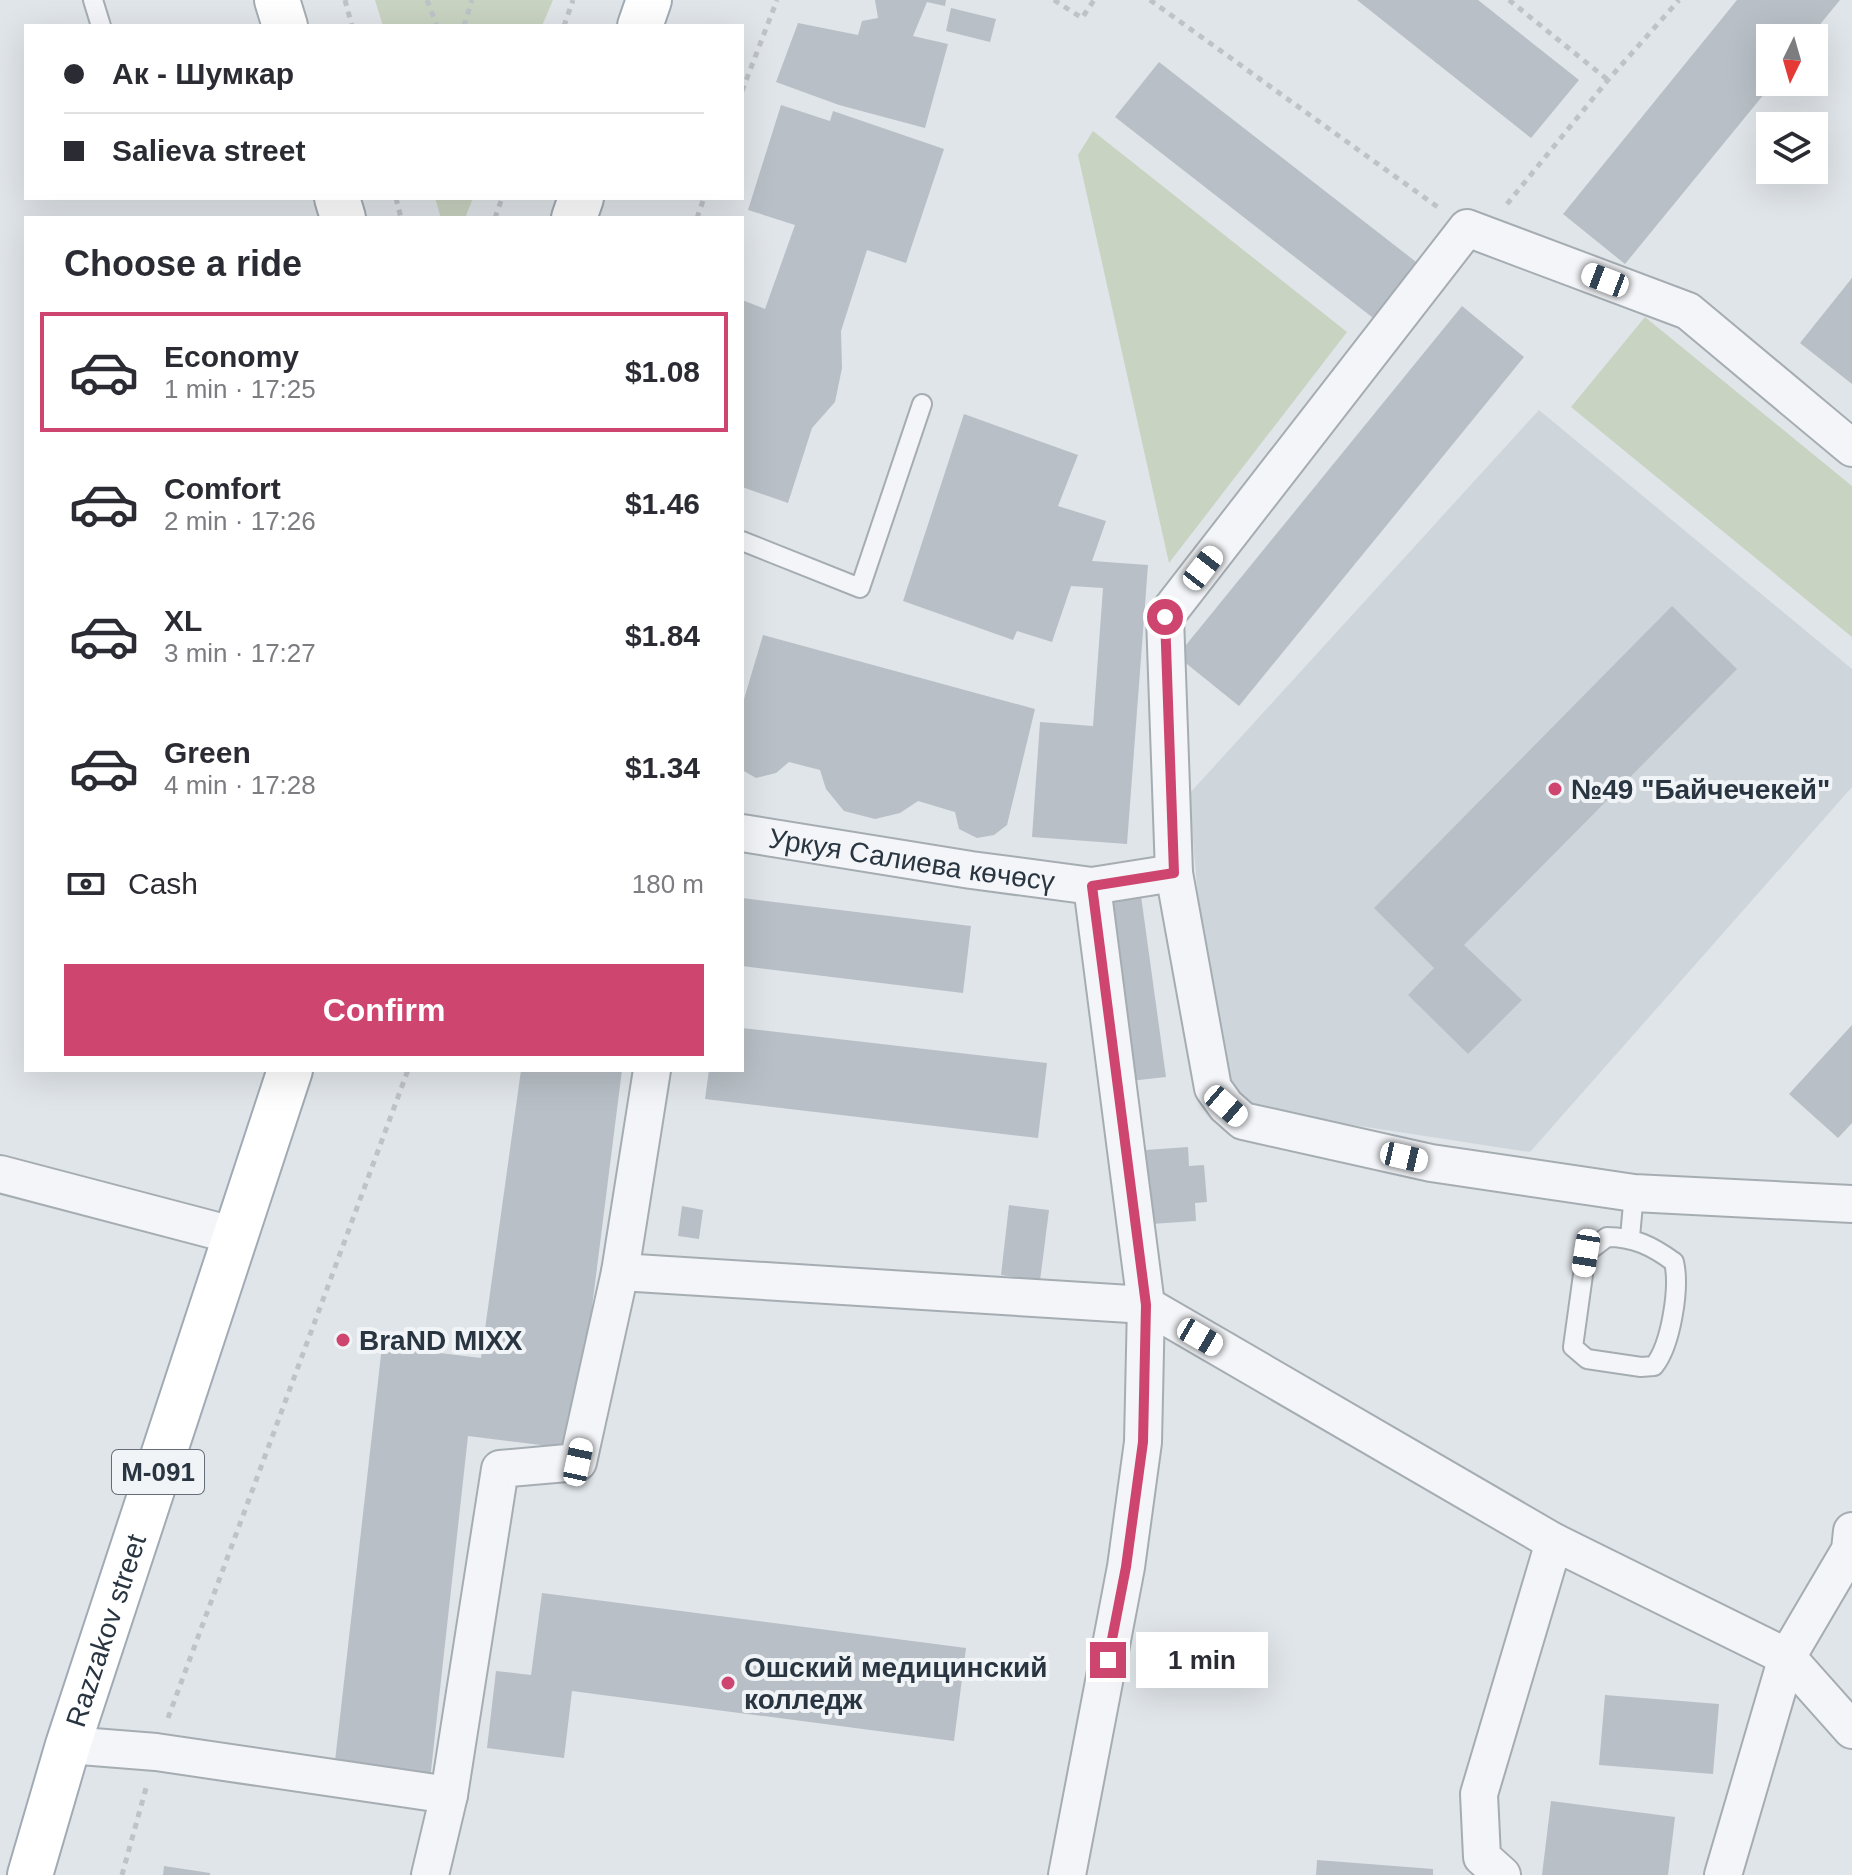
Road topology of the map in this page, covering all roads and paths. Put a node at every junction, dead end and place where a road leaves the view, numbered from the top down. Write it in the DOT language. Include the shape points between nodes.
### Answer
graph roads {
  1 [pos="93,0"];
  2 [pos="277,0"];
  3 [pos="345,0"];
  4 [pos="427,0"];
  5 [pos="472,0"];
  6 [pos="573,0"];
  7 [pos="649,0"];
  8 [pos="777,0"];
  9 [pos="1054,0"];
  10 [pos="1094,0"];
  11 [pos="1150,0"];
  12 [pos="1509,0"];
  13 [pos="1679,0"];
  14 [pos="100,24"];
  15 [pos="284,24"];
  16 [pos="351,24"];
  17 [pos="436,24"];
  18 [pos="465,24"];
  19 [pos="565,24"];
  20 [pos="641,24"];
  21 [pos="1608,80"];
  22 [pos="744,86"];
  23 [pos="1467,228"];
  24 [pos="922,404"];
  25 [pos="1852,448"];
  26 [pos="744,542"];
  27 [pos="744,833"];
  28 [pos="1174,873"];
  29 [pos="1092,886"];
  30 [pos="289,1072"];
  31 [pos="407,1072"];
  32 [pos="652,1072"];
  33 [pos="0,1174"];
  34 [pos="1634,1193"];
  35 [pos="1852,1204"];
  36 [pos="236,1236"];
  37 [pos="1630,1237"];
  38 [pos="620,1272"];
  39 [pos="1146,1305"];
  40 [pos="1852,1531"];
  41 [pos="1554,1542"];
  42 [pos="1787,1657"];
  43 [pos="1852,1730"];
  44 [pos="68,1745"];
  45 [pos="156,1752"];
  46 [pos="449,1795"];
  47 [pos="30,1875"];
  48 [pos="122,1875"];
  49 [pos="430,1875"];
  50 [pos="1067,1875"];
  51 [pos="1502,1875"];
  52 [pos="1723,1875"];
  1 -- 14 [label="lane"];
  2 -- 15 [label="main road"];
  3 -- 16 [label="path"];
  4 -- 17 [label="path"];
  5 -- 18 [label="path"];
  6 -- 19 [label="path"];
  7 -- 20 [label="main road"];
  8 -- 22 [label="path"];
  9 -- 10 [label="path" via="1082,18"];
  11 -- 23 [label="path"];
  12 -- 21 [label="path"];
  13 -- 21 [label="path"];
  21 -- 23 [label="path" via="1509,203"];
  23 -- 25 [label="street" via="1688,311"];
  23 -- 28 [label="street" via="1165,617"];
  24 -- 26 [label="lane" via="860,588"];
  27 -- 29 [label="street, Уркуя Салиева көчөсү"];
  28 -- 29 [label="street"];
  28 -- 34 [label="street" via="1213,1088 1243,1121 1431,1163"];
  29 -- 39 [label="street, Уркуя Салиева көчөсү"];
  30 -- 36 [label="main road, Razzakov street / М-091"];
  31 -- 45 [label="path"];
  32 -- 38 [label="street"];
  33 -- 36 [label="street"];
  34 -- 35 [label="street"];
  34 -- 37 [label="lane"];
  36 -- 44 [label="main road, Razzakov street / М-091"];
  37 -- 37 [label="lane" via="1674,1262 1678,1279 1663,1354 1654,1366 1587,1359 1573,1347 1586,1253 1607,1237"];
  38 -- 39 [label="street"];
  38 -- 46 [label="street" via="578,1462 500,1469"];
  39 -- 41 [label="street"];
  39 -- 50 [label="street, Уркуя Салиева көчөсү" via="1143,1442 1126,1567"];
  40 -- 42 [label="street" via="1850,1550"];
  41 -- 42 [label="street"];
  41 -- 51 [label="street" via="1479,1794 1482,1857"];
  42 -- 43 [label="street"];
  42 -- 52 [label="street"];
  44 -- 45 [label="street"];
  44 -- 47 [label="main road, Razzakov street / М-091"];
  45 -- 46 [label="street"];
  45 -- 48 [label="path"];
  46 -- 49 [label="street"];
}
